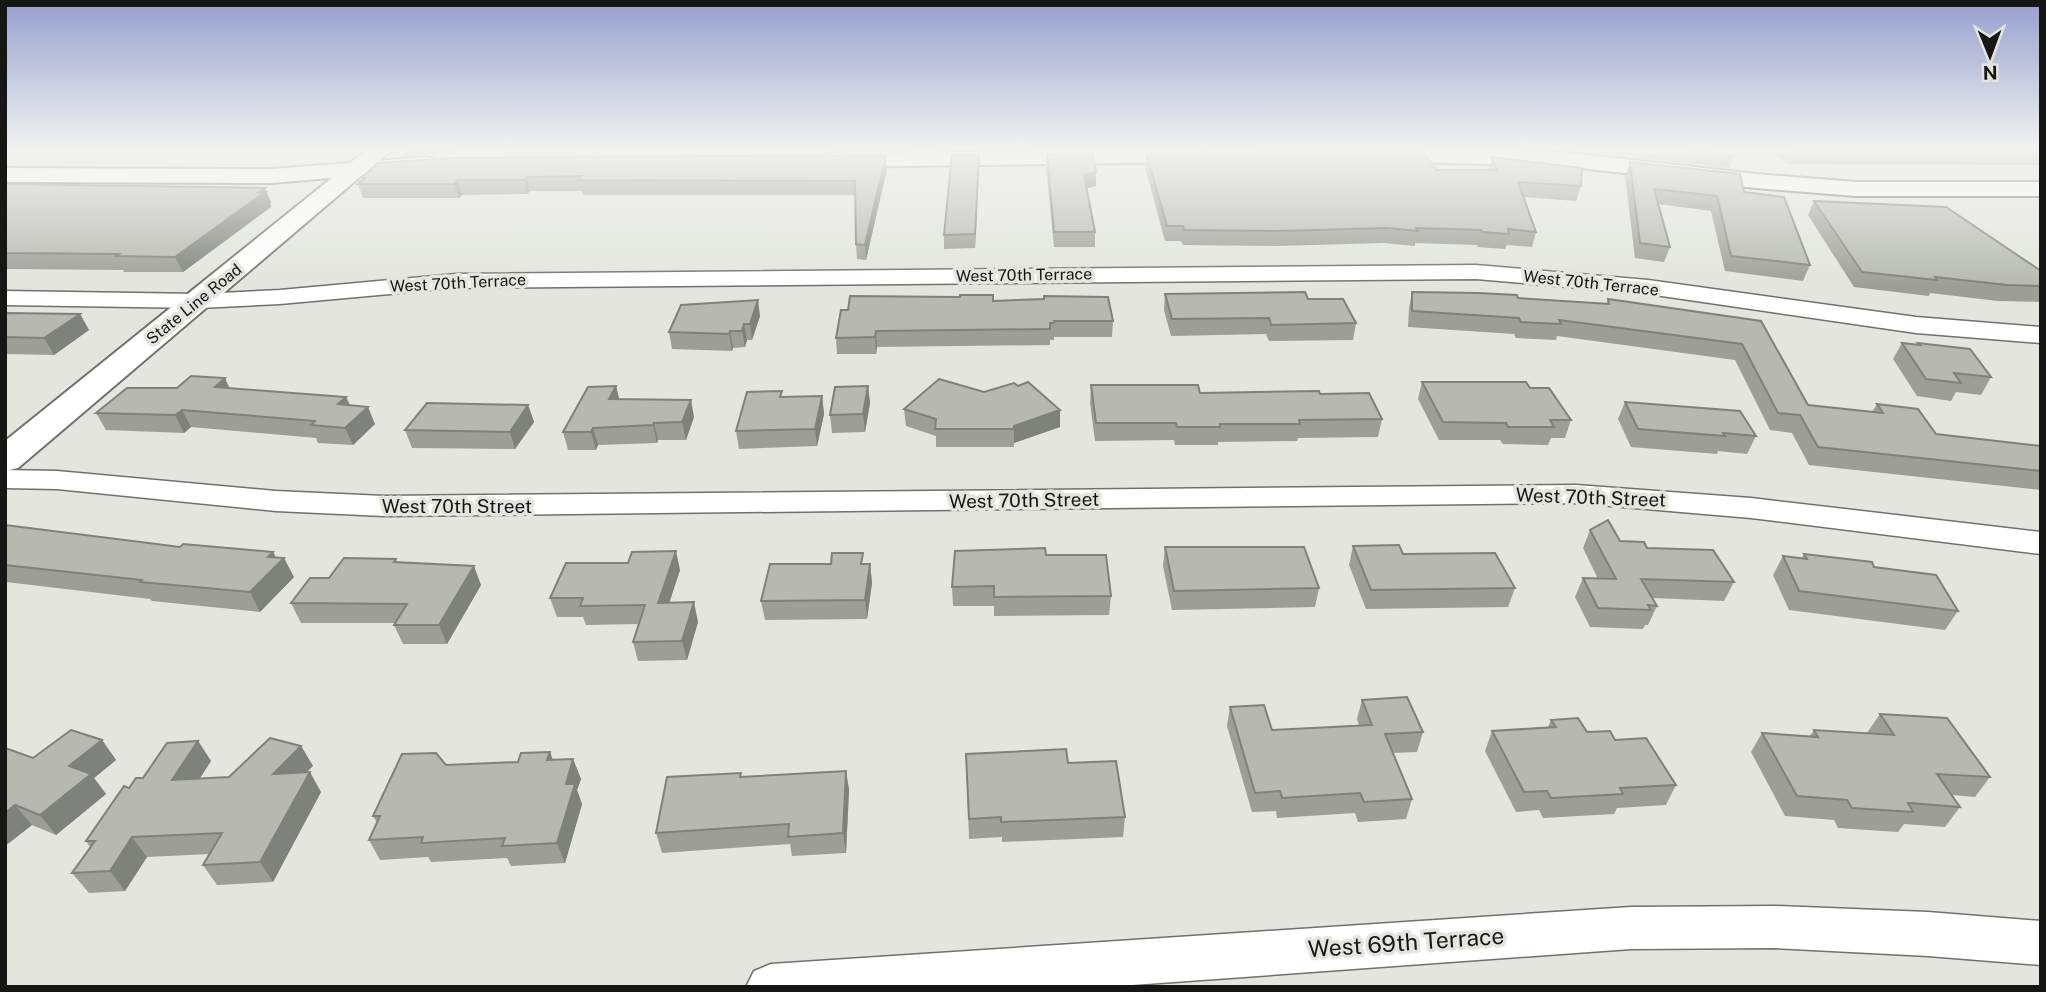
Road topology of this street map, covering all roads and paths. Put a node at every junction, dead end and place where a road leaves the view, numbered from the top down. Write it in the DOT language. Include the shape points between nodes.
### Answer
graph roads {
  1 [pos="327,194"];
  2 [pos="5,298"];
  3 [pos="199,301"];
  4 [pos="2041,335"];
  5 [pos="5,460"];
  6 [pos="5,480"];
  7 [pos="2041,543"];
  8 [pos="2041,943"];
  9 [pos="771,987"];
  1 -- 3 [label="street, State Line Road"];
  2 -- 3 [label="street, West 70th Terrace"];
  3 -- 4 [label="street, West 70th Terrace" via="468,281 1476,272 1636,286 1916,325"];
  3 -- 5 [label="street, State Line Road"];
  6 -- 7 [label="street, West 70th Street" via="57,480 276,501 384,506 1576,494 1781,509"];
  8 -- 9 [label="street, West 69th Terrace" via="1775,927 1631,928"];
}
